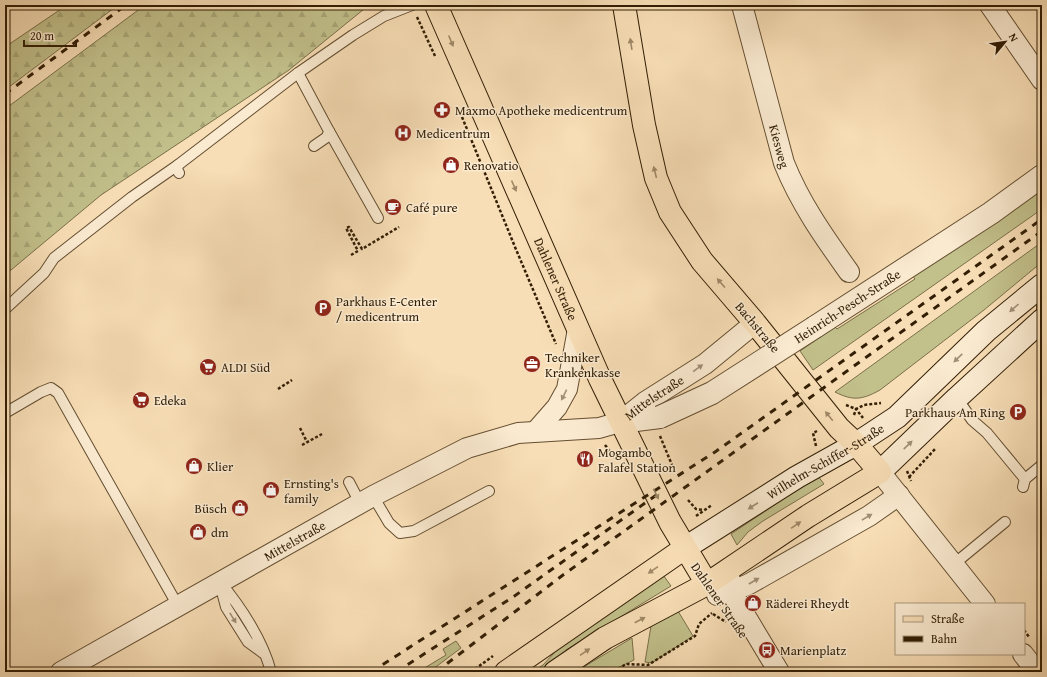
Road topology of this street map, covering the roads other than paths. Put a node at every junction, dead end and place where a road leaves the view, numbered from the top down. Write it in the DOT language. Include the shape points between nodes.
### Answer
graph roads {
  1 [pos="412,5"];
  2 [pos="436,5"];
  3 [pos="624,5"];
  4 [pos="742,5"];
  5 [pos="990,5"];
  6 [pos="298,73"];
  7 [pos="1042,80"];
  8 [pos="329,131"];
  9 [pos="314,146"];
  10 [pos="1042,176"];
  11 [pos="378,218"];
  12 [pos="849,272"];
  13 [pos="1042,285"];
  14 [pos="1042,302"];
  15 [pos="1042,309"];
  16 [pos="5,310"];
  17 [pos="1042,320"];
  18 [pos="755,323"];
  19 [pos="578,329"];
  20 [pos="1042,334"];
  21 [pos="1020,340"];
  22 [pos="957,398"];
  23 [pos="5,413"];
  24 [pos="620,422"];
  25 [pos="536,431"];
  26 [pos="856,444"];
  27 [pos="1042,465"];
  28 [pos="880,472"];
  29 [pos="349,482"];
  30 [pos="489,491"];
  31 [pos="899,495"];
  32 [pos="366,500"];
  33 [pos="1005,522"];
  34 [pos="685,548"];
  35 [pos="737,564"];
  36 [pos="954,564"];
  37 [pos="220,582"];
  38 [pos="720,594"];
  39 [pos="984,603"];
  40 [pos="178,606"];
  41 [pos="590,614"];
  42 [pos="605,638"];
  43 [pos="1024,655"];
  44 [pos="61,672"];
  45 [pos="271,672"];
  46 [pos="506,672"];
  47 [pos="555,672"];
  48 [pos="767,672"];
  49 [pos="779,672"];
  50 [pos="1037,672"];
  1 -- 6 [label="lane" via="384,16"];
  2 -- 19 [label="main road, Dahlener Straße, one-way"];
  18 -- 3 [label="main road, Bachstraße, one-way" via="702,261 667,205 656,178 644,125"];
  4 -- 12 [label="street, Kiesweg" via="784,163 809,215"];
  5 -- 7 [label="street"];
  6 -- 8 [label="lane"];
  6 -- 16 [label="lane" via="178,169 132,197 54,258 44,273"];
  8 -- 9 [label="lane" via="327,137"];
  8 -- 11 [label="lane"];
  10 -- 24 [label="main road, Heinrich-Pesch-Straße, bridge" via="991,213 712,393 660,416"];
  13 -- 26 [label="main road, Wilhelm-Schiffer-Straße, one-way" via="986,331 897,417"];
  14 -- 15 [label="lane"];
  17 -- 21 [label="main road"];
  24 -- 18 [label="street, Mittelstraße, one-way" via="645,402 700,367"];
  26 -- 18 [label="main road, Bachstraße, one-way" via="839,428"];
  19 -- 24 [label="main road, Dahlener Straße"];
  19 -- 25 [label="street, one-way" via="567,389 557,407"];
  20 -- 21 [label="lane"];
  21 -- 22 [label="main road"];
  22 -- 27 [label="lane" via="972,420 988,433 1024,483"];
  28 -- 22 [label="main road, one-way"];
  23 -- 40 [label="lane" via="50,388 58,393"];
  24 -- 25 [label="street, Mittelstraße" via="599,428"];
  24 -- 34 [label="main road, Dahlener Straße, one-way"];
  25 -- 32 [label="street, Mittelstraße" via="518,433 467,448"];
  26 -- 28 [label="main road, Bachstraße"];
  26 -- 34 [label="main road, Wilhelm-Schiffer-Straße, one-way" via="814,466"];
  28 -- 31 [label="street, Bachstraße"];
  35 -- 28 [label="main road, one-way"];
  29 -- 32 [label="lane"];
  30 -- 32 [label="lane" via="414,531 400,533"];
  31 -- 36 [label="street, Bachstraße"];
  38 -- 31 [label="street, one-way" via="843,531 886,506"];
  32 -- 37 [label="street, Mittelstraße"];
  33 -- 36 [label="lane"];
  34 -- 35 [label="main road, Dahlener Straße" via="710,562"];
  34 -- 38 [label="main road, Dahlener Straße"];
  34 -- 41 [label="main road, Wilhelm-Schiffer-Straße, one-way"];
  35 -- 38 [label="main road"];
  36 -- 39 [label="street, Bachstraße"];
  37 -- 40 [label="street, Mittelstraße"];
  37 -- 45 [label="lane" via="226,607 248,642 270,656"];
  42 -- 38 [label="main road, one-way"];
  38 -- 48 [label="street, Dahlener Straße"];
  38 -- 49 [label="street, Dahlener Straße"];
  40 -- 44 [label="street, Mittelstraße"];
  41 -- 42 [label="main road" via="600,619 604,625"];
  41 -- 46 [label="main road, Wilhelm-Schiffer-Straße"];
  47 -- 42 [label="main road, one-way"];
  43 -- 50 [label="street"];
}
